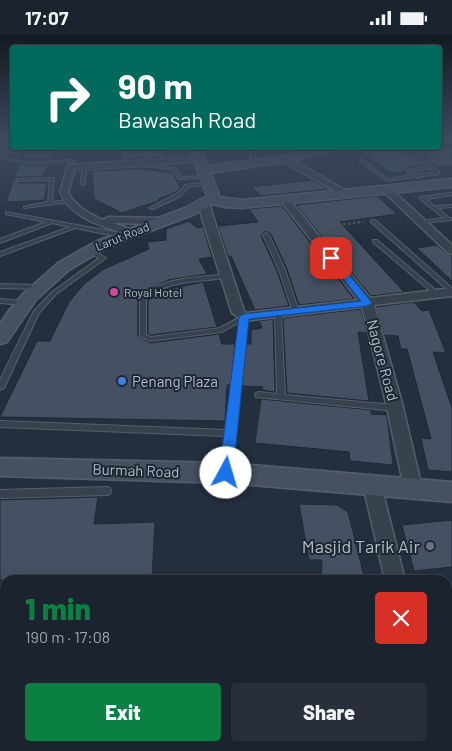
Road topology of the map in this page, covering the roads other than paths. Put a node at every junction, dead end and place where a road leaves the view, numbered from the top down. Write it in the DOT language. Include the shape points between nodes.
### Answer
graph roads {
  1 [pos="69,173"];
  2 [pos="83,173"];
  3 [pos="178,173"];
  4 [pos="191,173"];
  5 [pos="197,173"];
  6 [pos="205,173"];
  7 [pos="310,173"];
  8 [pos="375,173"];
  9 [pos="412,173"];
  10 [pos="436,173"];
  11 [pos="424,176"];
  12 [pos="417,177"];
  13 [pos="19,180"];
  14 [pos="452,183"];
  15 [pos="83,184"];
  16 [pos="437,184"];
  17 [pos="389,186"];
  18 [pos="344,192"];
  19 [pos="452,194"];
  20 [pos="284,199"];
  21 [pos="68,201"];
  22 [pos="208,201"];
  23 [pos="50,204"];
  24 [pos="452,205"];
  25 [pos="26,207"];
  26 [pos="433,207"];
  27 [pos="151,208"];
  28 [pos="8,213"];
  29 [pos="183,213"];
  30 [pos="207,218"];
  31 [pos="450,219"];
  32 [pos="99,220"];
  33 [pos="161,221"];
  34 [pos="373,221"];
  35 [pos="50,222"];
  36 [pos="421,222"];
  37 [pos="74,226"];
  38 [pos="125,234"];
  39 [pos="266,235"];
  40 [pos="0,241"];
  41 [pos="375,241"];
  42 [pos="88,250"];
  43 [pos="452,251"];
  44 [pos="0,254"];
  45 [pos="226,277"];
  46 [pos="0,286"];
  47 [pos="38,287"];
  48 [pos="452,292"];
  49 [pos="437,294"];
  50 [pos="0,301"];
  51 [pos="367,303"];
  52 [pos="28,312"];
  53 [pos="296,312"];
  54 [pos="278,314"];
  55 [pos="244,317"];
  56 [pos="6,330"];
  57 [pos="0,388"];
  58 [pos="259,395"];
  59 [pos="281,397"];
  60 [pos="396,408"];
  61 [pos="0,424"];
  62 [pos="231,433"];
  63 [pos="0,467"];
  64 [pos="58,468"];
  65 [pos="226,473"];
  66 [pos="0,480"];
  67 [pos="372,485"];
  68 [pos="414,488"];
  69 [pos="107,491"];
  70 [pos="452,492"];
  71 [pos="0,494"];
  72 [pos="395,575"];
  1 -- 21 [label="street" via="64,192"];
  2 -- 15 [label="lane"];
  3 -- 4 [label="lane" via="182,178"];
  5 -- 27 [label="lane" via="182,193"];
  6 -- 22 [label="main road" via="214,196"];
  7 -- 18 [label="street"];
  8 -- 17 [label="lane"];
  9 -- 12 [label="lane"];
  10 -- 11 [label="lane"];
  11 -- 12 [label="lane"];
  11 -- 16 [label="lane"];
  12 -- 17 [label="lane"];
  13 -- 23 [label="lane" via="52,179"];
  14 -- 16 [label="main road"];
  16 -- 17 [label="main road"];
  17 -- 18 [label="main road"];
  17 -- 36 [label="street"];
  18 -- 20 [label="main road"];
  19 -- 26 [label="lane" via="422,197"];
  20 -- 22 [label="main road" via="233,204"];
  20 -- 51 [label="street, Nagore Road"];
  21 -- 23 [label="lane"];
  21 -- 32 [label="street"];
  22 -- 29 [label="main road, Larut Road"];
  22 -- 30 [label="street"];
  23 -- 25 [label="lane"];
  24 -- 26 [label="lane"];
  26 -- 31 [label="lane"];
  28 -- 35 [label="lane"];
  29 -- 30 [label="street" via="197,212"];
  29 -- 33 [label="main road, Larut Road"];
  30 -- 45 [label="street"];
  31 -- 36 [label="lane"];
  32 -- 33 [label="street"];
  32 -- 38 [label="street"];
  33 -- 38 [label="main road, Larut Road"];
  34 -- 48 [label="lane"];
  35 -- 37 [label="lane"];
  35 -- 40 [label="lane"];
  36 -- 43 [label="street"];
  37 -- 38 [label="lane"];
  37 -- 44 [label="lane"];
  38 -- 42 [label="main road, Larut Road"];
  39 -- 53 [label="lane"];
  41 -- 49 [label="lane"];
  42 -- 47 [label="main road, Larut Road"];
  42 -- 52 [label="lane" via="103,258"];
  45 -- 55 [label="street" via="238,313"];
  45 -- 55 [label="lane" via="164,286 148,294 143,299 143,336 150,339 222,330"];
  46 -- 47 [label="lane"];
  47 -- 52 [label="main road, Larut Road"];
  48 -- 49 [label="street"];
  49 -- 51 [label="street"];
  50 -- 52 [label="lane"];
  51 -- 53 [label="street"];
  51 -- 60 [label="street, Nagore Road"];
  52 -- 56 [label="main road, Larut Road"];
  52 -- 57 [label="lane"];
  53 -- 54 [label="street"];
  54 -- 55 [label="street"];
  54 -- 59 [label="lane"];
  55 -- 62 [label="lane"];
  58 -- 59 [label="lane"];
  59 -- 60 [label="lane"];
  60 -- 68 [label="street, Nagore Road"];
  61 -- 62 [label="lane"];
  62 -- 65 [label="lane"];
  63 -- 64 [label="main road, Burmah Road"];
  64 -- 65 [label="main road, Burmah Road"];
  64 -- 66 [label="main road"];
  65 -- 67 [label="main road, Burmah Road"];
  67 -- 68 [label="main road, Burmah Road"];
  67 -- 72 [label="street"];
  68 -- 70 [label="main road, Burmah Road"];
  69 -- 71 [label="lane"];
}
